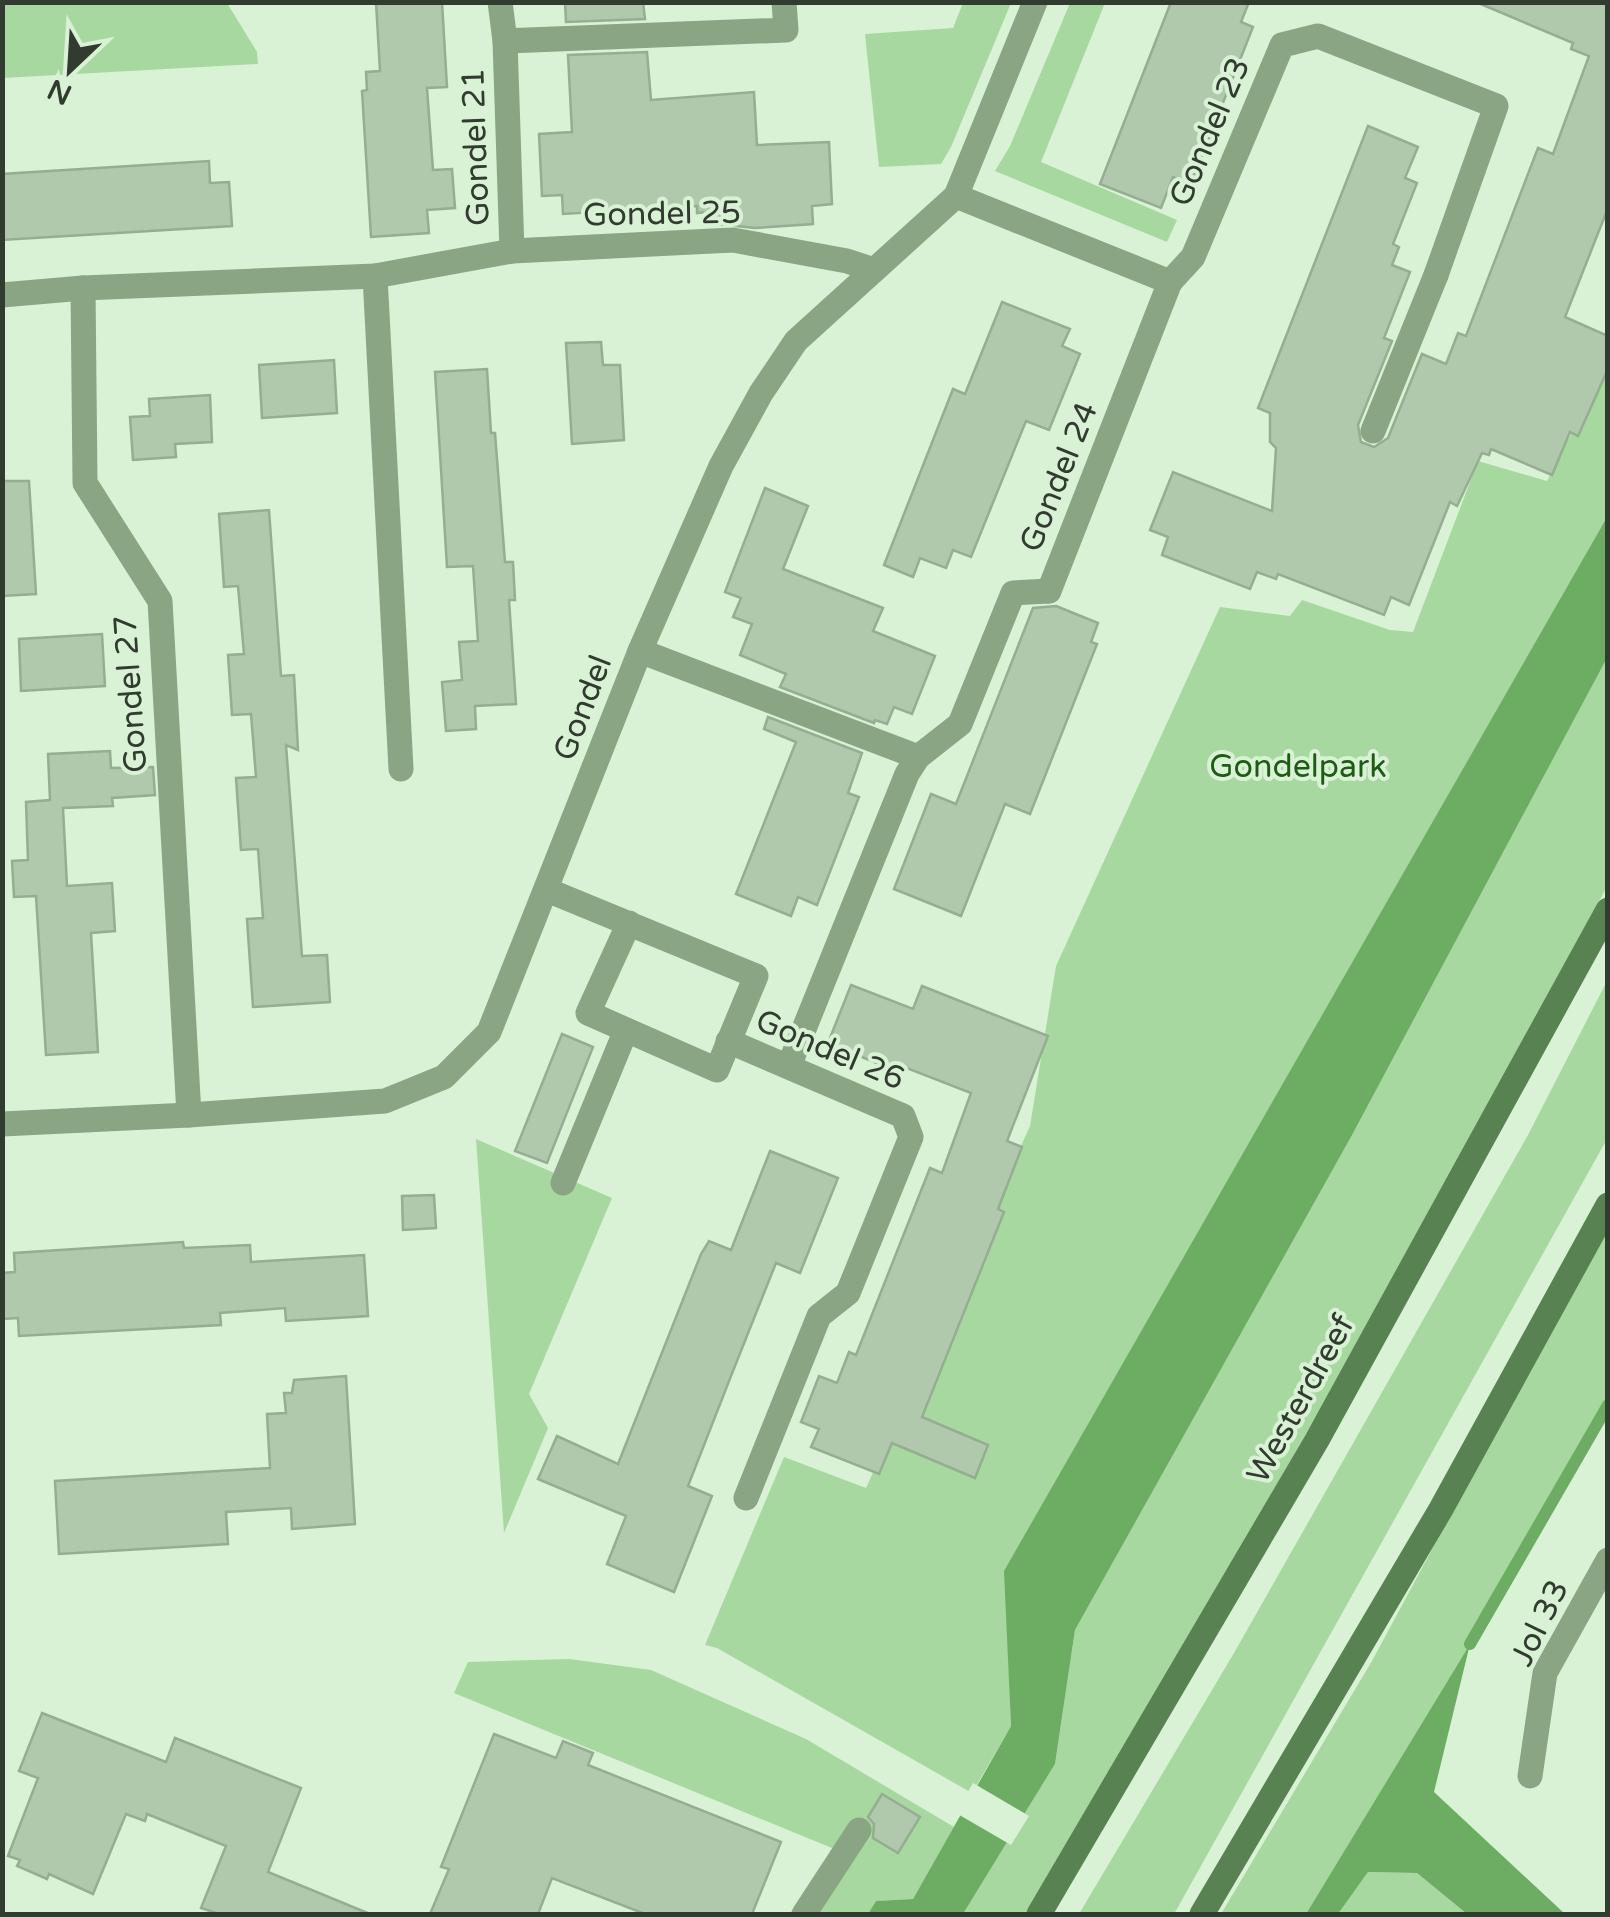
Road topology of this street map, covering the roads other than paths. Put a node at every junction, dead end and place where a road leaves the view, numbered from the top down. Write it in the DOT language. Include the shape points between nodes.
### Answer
graph roads {
  1 [pos="500,2"];
  2 [pos="784,2"];
  3 [pos="1034,2"];
  4 [pos="505,41"];
  5 [pos="956,196"];
  6 [pos="512,251"];
  7 [pos="871,270"];
  8 [pos="375,276"];
  9 [pos="1170,282"];
  10 [pos="83,288"];
  11 [pos="2,296"];
  12 [pos="1373,432"];
  13 [pos="640,651"];
  14 [pos="918,758"];
  15 [pos="401,769"];
  16 [pos="547,890"];
  17 [pos="1608,910"];
  18 [pos="629,922"];
  19 [pos="626,1030"];
  20 [pos="728,1041"];
  21 [pos="789,1066"];
  22 [pos="189,1116"];
  23 [pos="2,1124"];
  24 [pos="563,1183"];
  25 [pos="1608,1204"];
  26 [pos="746,1498"];
  27 [pos="1608,1560"];
  28 [pos="1530,1776"];
  29 [pos="859,1830"];
  30 [pos="804,1914"];
  31 [pos="1039,1914"];
  32 [pos="1202,1914"];
  1 -- 4 [label="street, Gondel 21"];
  2 -- 4 [label="street, Gondel 21" via="786,30"];
  3 -- 5 [label="street, Gondel"];
  4 -- 6 [label="street, Gondel 21"];
  5 -- 7 [label="street, Gondel"];
  5 -- 9 [label="street"];
  6 -- 7 [label="street, Gondel 25" via="733,240"];
  6 -- 8 [label="street"];
  7 -- 13 [label="street, Gondel" via="796,341 761,393 721,466"];
  8 -- 10 [label="street"];
  8 -- 15 [label="street"];
  9 -- 12 [label="street, Gondel 23" via="1193,256 1282,45 1318,36 1496,106"];
  9 -- 14 [label="street, Gondel 24" via="1049,592 1013,593 960,724"];
  10 -- 11 [label="street"];
  10 -- 22 [label="street, Gondel 27" via="85,484 160,601"];
  13 -- 14 [label="street"];
  13 -- 16 [label="street, Gondel"];
  14 -- 21 [label="street, Gondel 24"];
  16 -- 18 [label="street, Gondel 26"];
  16 -- 22 [label="street, Gondel" via="489,1032 444,1077 385,1101"];
  17 -- 31 [label="main road, Westerdreef" via="1317,1440"];
  18 -- 19 [label="street, Gondel 26" via="588,1013"];
  18 -- 20 [label="street, Gondel 26" via="756,976"];
  19 -- 20 [label="street, Gondel 26" via="717,1070"];
  19 -- 24 [label="street"];
  20 -- 21 [label="street, Gondel 26"];
  21 -- 26 [label="street, Gondel 26" via="904,1116 911,1137 848,1294 820,1316"];
  22 -- 23 [label="street, Gondel"];
  25 -- 32 [label="main road" via="1441,1508"];
  27 -- 28 [label="street, Jol 33" via="1545,1673"];
  29 -- 30 [label="street"];
}
